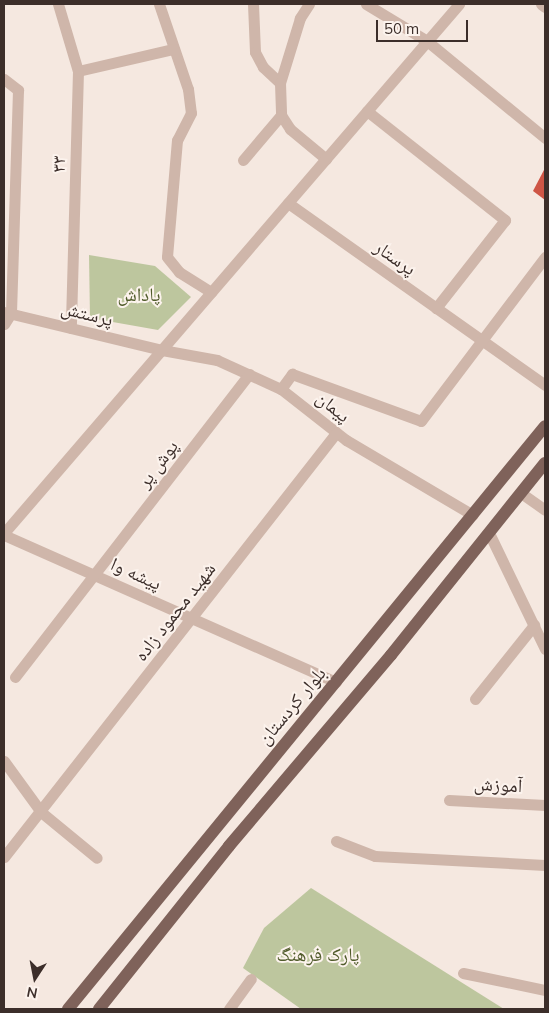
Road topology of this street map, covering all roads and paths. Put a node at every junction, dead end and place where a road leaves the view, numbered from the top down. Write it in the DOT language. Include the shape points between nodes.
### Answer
graph roads {
  1 [pos="58,4"];
  2 [pos="159,4"];
  3 [pos="253,4"];
  4 [pos="309,4"];
  5 [pos="366,4"];
  6 [pos="459,4"];
  7 [pos="541,4"];
  8 [pos="545,6"];
  9 [pos="427,42"];
  10 [pos="172,49"];
  11 [pos="78,71"];
  12 [pos="4,79"];
  13 [pos="280,83"];
  14 [pos="367,111"];
  15 [pos="281,115"];
  16 [pos="545,138"];
  17 [pos="326,159"];
  18 [pos="243,160"];
  19 [pos="288,203"];
  20 [pos="545,257"];
  21 [pos="211,292"];
  22 [pos="436,308"];
  23 [pos="7,313"];
  24 [pos="4,324"];
  25 [pos="72,328"];
  26 [pos="482,341"];
  27 [pos="162,350"];
  28 [pos="249,374"];
  29 [pos="545,385"];
  30 [pos="281,389"];
  31 [pos="545,426"];
  32 [pos="336,433"];
  33 [pos="545,462"];
  34 [pos="521,493"];
  35 [pos="545,510"];
  36 [pos="473,515"];
  37 [pos="489,533"];
  38 [pos="4,534"];
  39 [pos="95,575"];
  40 [pos="192,618"];
  41 [pos="534,625"];
  42 [pos="545,649"];
  43 [pos="15,677"];
  44 [pos="336,682"];
  45 [pos="475,699"];
  46 [pos="4,762"];
  47 [pos="449,800"];
  48 [pos="545,804"];
  49 [pos="41,812"];
  50 [pos="336,840"];
  51 [pos="4,856"];
  52 [pos="97,858"];
  53 [pos="545,866"];
  54 [pos="463,974"];
  55 [pos="251,979"];
  56 [pos="545,990"];
  57 [pos="68,1008"];
  58 [pos="99,1009"];
  59 [pos="229,1009"];
  1 -- 11 [label="street, ۳۳"];
  2 -- 10 [label="street"];
  3 -- 13 [label="street" via="255,52 263,68"];
  4 -- 13 [label="street" via="300,18"];
  5 -- 9 [label="street"];
  6 -- 9 [label="street"];
  7 -- 8 [label="street"];
  9 -- 14 [label="street"];
  9 -- 16 [label="street"];
  10 -- 11 [label="street"];
  10 -- 21 [label="street" via="188,88 191,113 177,140 167,257 179,272"];
  11 -- 25 [label="street, ۳۳"];
  12 -- 23 [label="street" via="18,90"];
  13 -- 15 [label="street"];
  14 -- 17 [label="street"];
  14 -- 22 [label="street" via="505,220"];
  15 -- 17 [label="street" via="290,129"];
  15 -- 18 [label="street"];
  17 -- 19 [label="street"];
  19 -- 21 [label="street"];
  19 -- 22 [label="street, پرستار"];
  20 -- 26 [label="street"];
  21 -- 27 [label="street"];
  22 -- 26 [label="street, پرستار"];
  23 -- 24 [label="street"];
  23 -- 25 [label="street, پرستش"];
  25 -- 27 [label="street, پرستش"];
  26 -- 29 [label="street, پرستار"];
  26 -- 30 [label="street" via="421,421 292,374"];
  27 -- 28 [label="street, پیمان" via="217,360"];
  27 -- 38 [label="street"];
  28 -- 30 [label="street, پیمان"];
  28 -- 39 [label="street, پوش پر"];
  30 -- 32 [label="street, پیمان"];
  31 -- 36 [label="main road, بلوار کردستان"];
  32 -- 36 [label="street, پیمان"];
  32 -- 40 [label="street, شهید محمود زاده"];
  33 -- 34 [label="main road"];
  34 -- 35 [label="street"];
  34 -- 37 [label="main road"];
  36 -- 44 [label="main road, بلوار کردستان"];
  37 -- 41 [label="street"];
  37 -- 58 [label="main road" via="391,655 229,846"];
  38 -- 39 [label="street, پیشه وا"];
  39 -- 40 [label="street, پیشه وا"];
  39 -- 43 [label="street, پوش پر"];
  40 -- 44 [label="street, پیشه وا"];
  40 -- 49 [label="street, شهید محمود زاده"];
  41 -- 42 [label="street"];
  41 -- 45 [label="street"];
  44 -- 57 [label="main road, بلوار کردستان"];
  46 -- 49 [label="street"];
  47 -- 48 [label="street, آموزش"];
  49 -- 51 [label="street, شهید محمود زاده"];
  49 -- 52 [label="street"];
  50 -- 53 [label="street" via="375,856"];
  54 -- 56 [label="street"];
  55 -- 59 [label="street"];
}
